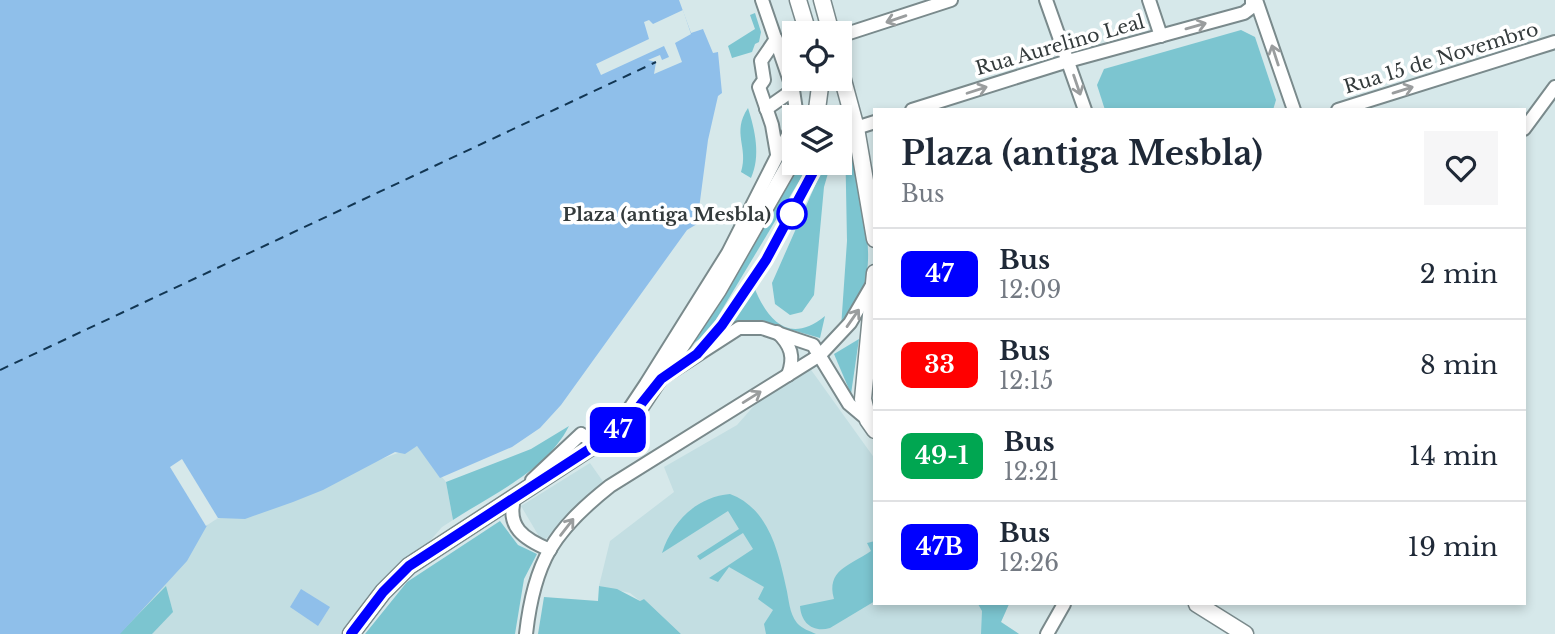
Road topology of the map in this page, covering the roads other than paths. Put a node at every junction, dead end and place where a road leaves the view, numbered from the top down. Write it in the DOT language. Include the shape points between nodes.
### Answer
graph roads {
  1 [pos="762,0"];
  2 [pos="799,0"];
  3 [pos="822,0"];
  4 [pos="951,0"];
  5 [pos="1046,0"];
  6 [pos="1149,0"];
  7 [pos="1254,0"];
  8 [pos="805,21"];
  9 [pos="829,21"];
  10 [pos="852,28"];
  11 [pos="1161,36"];
  12 [pos="776,39"];
  13 [pos="1555,42"];
  14 [pos="782,57"];
  15 [pos="1068,61"];
  16 [pos="1555,87"];
  17 [pos="792,91"];
  18 [pos="846,91"];
  19 [pos="918,108"];
  20 [pos="1084,108"];
  21 [pos="1293,108"];
  22 [pos="1344,108"];
  23 [pos="766,109"];
  24 [pos="873,123"];
  25 [pos="1526,126"];
  26 [pos="856,128"];
  27 [pos="782,145"];
  28 [pos="777,154"];
  29 [pos="784,175"];
  30 [pos="873,227"];
  31 [pos="873,278"];
  32 [pos="873,295"];
  33 [pos="775,331"];
  34 [pos="820,355"];
  35 [pos="788,375"];
  36 [pos="661,379"];
  37 [pos="872,425"];
  38 [pos="518,495"];
  39 [pos="550,550"];
  40 [pos="1063,605"];
  41 [pos="1199,605"];
  42 [pos="351,634"];
  43 [pos="526,634"];
  44 [pos="1047,634"];
  45 [pos="1245,634"];
  1 -- 12 [label="street"];
  2 -- 8 [label="main road"];
  3 -- 9 [label="main road"];
  4 -- 10 [label="street, one-way"];
  5 -- 15 [label="street"];
  6 -- 11 [label="street"];
  11 -- 7 [label="street, Rua Aurelino Leal, one-way" via="1244,13"];
  21 -- 7 [label="street, one-way"];
  11 -- 15 [label="street, Rua Aurelino Leal"];
  12 -- 14 [label="street"];
  12 -- 23 [label="street" via="761,61 764,80 759,87"];
  22 -- 13 [label="street, Rua 15 de Novembro, one-way"];
  19 -- 15 [label="street, Rua Aurelino Leal, one-way"];
  15 -- 20 [label="street, one-way"];
  16 -- 25 [label="street"];
  17 -- 23 [label="street"];
  18 -- 26 [label="main road"];
  23 -- 28 [label="street"];
  24 -- 26 [label="street"];
  26 -- 30 [label="main road"];
  27 -- 28 [label="street"];
  28 -- 38 [label="street" via="728,253 628,411 588,439 581,434"];
  29 -- 36 [label="main road"];
  34 -- 31 [label="street, one-way" via="857,313"];
  32 -- 37 [label="main road" via="863,399"];
  33 -- 34 [label="street" via="807,341"];
  33 -- 35 [label="street" via="793,356"];
  33 -- 36 [label="street" via="739,328"];
  34 -- 35 [label="street"];
  34 -- 37 [label="street" via="849,404"];
  39 -- 35 [label="street, one-way" via="579,513 610,486"];
  36 -- 38 [label="main road" via="622,428"];
  38 -- 39 [label="street" via="511,515 516,529"];
  38 -- 42 [label="main road" via="409,566"];
  39 -- 43 [label="street" via="535,578"];
  40 -- 44 [label="street"];
  41 -- 45 [label="main road"];
}
